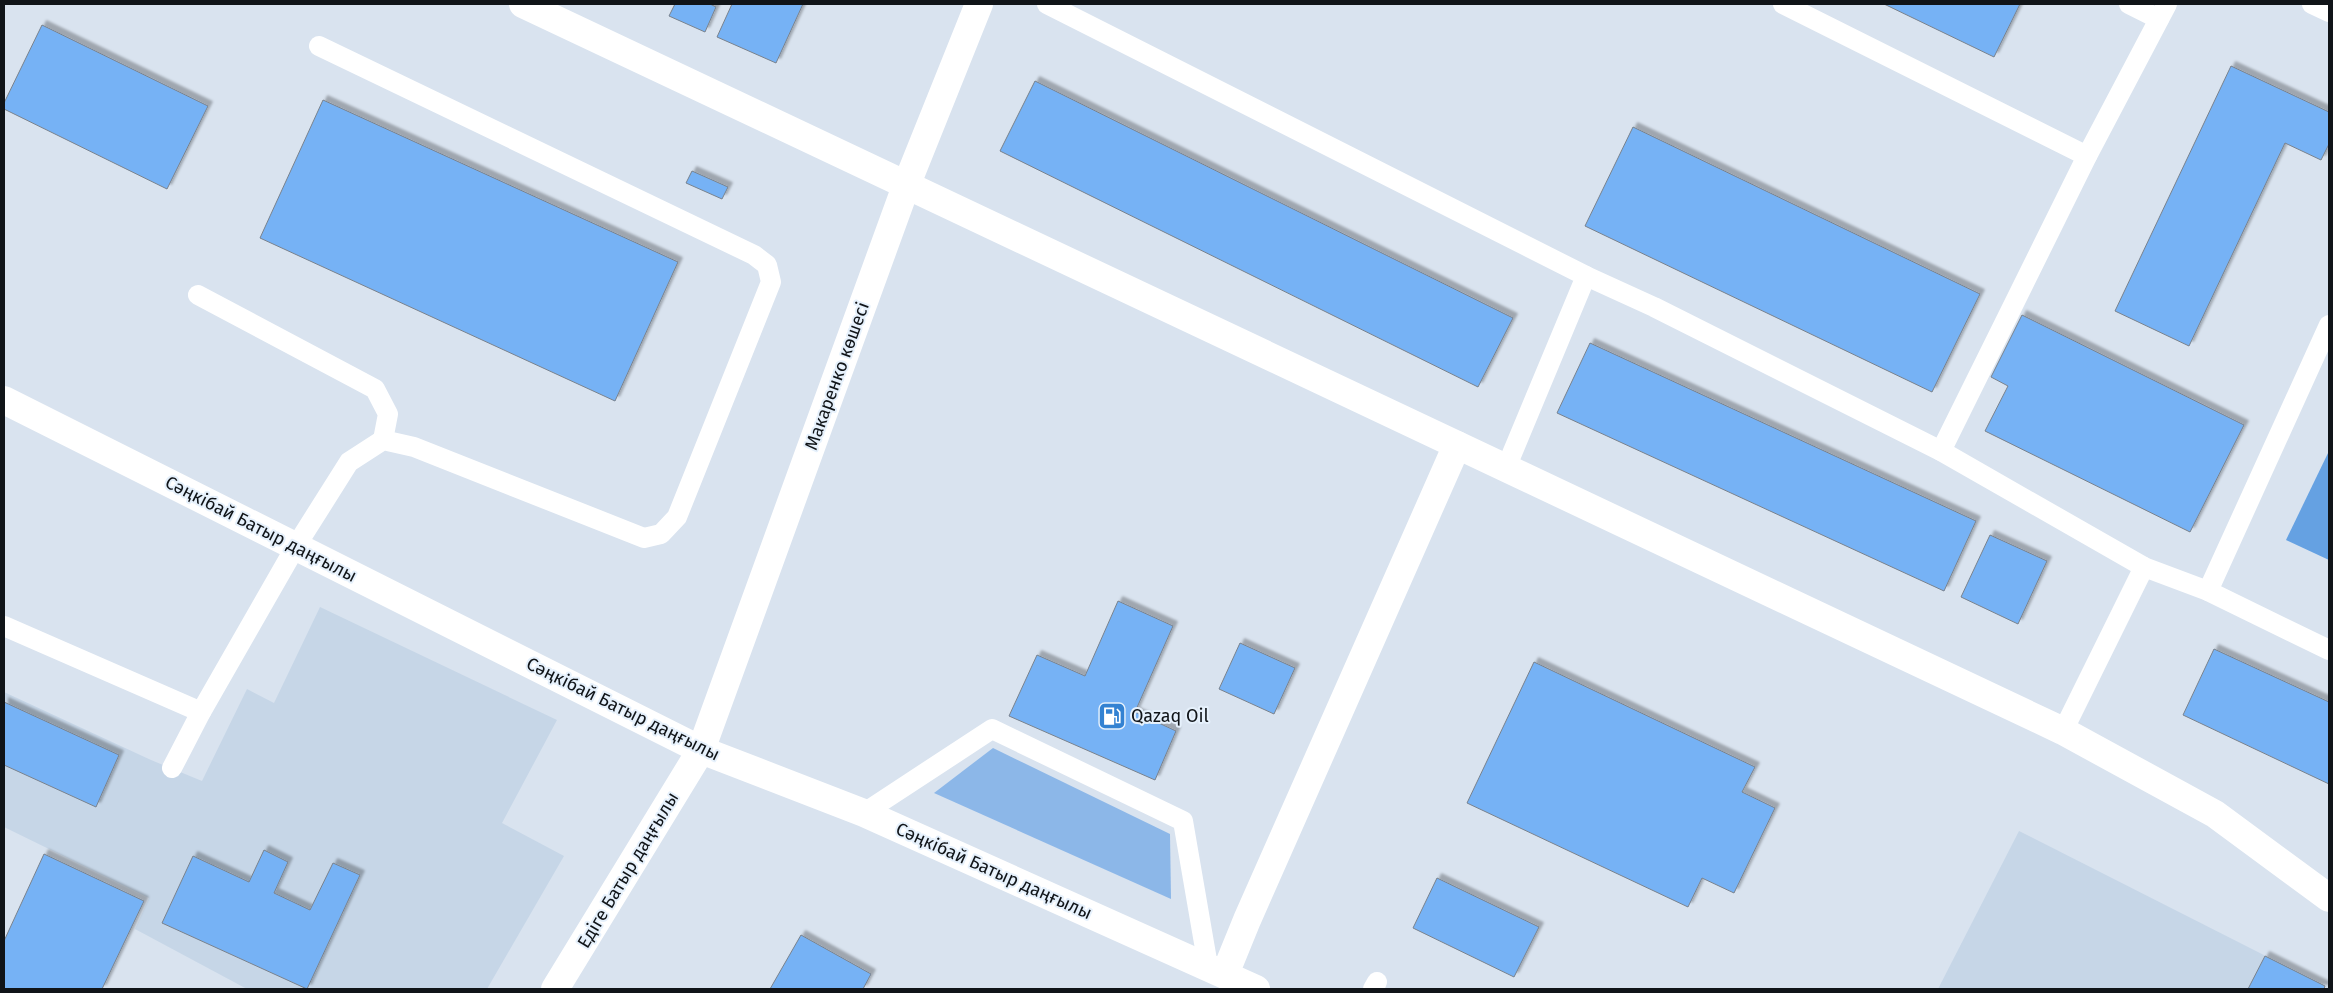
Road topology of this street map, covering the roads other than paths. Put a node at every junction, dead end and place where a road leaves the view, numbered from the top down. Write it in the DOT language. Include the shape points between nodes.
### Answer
graph roads {
  1 [pos="523,4"];
  2 [pos="979,4"];
  3 [pos="1047,4"];
  4 [pos="1783,4"];
  5 [pos="2129,4"];
  6 [pos="2312,4"];
  7 [pos="2163,11"];
  8 [pos="2329,12"];
  9 [pos="319,46"];
  10 [pos="2086,156"];
  11 [pos="906,186"];
  12 [pos="1586,276"];
  13 [pos="198,295"];
  14 [pos="2329,325"];
  15 [pos="4,400"];
  16 [pos="383,440"];
  17 [pos="1456,445"];
  18 [pos="1941,451"];
  19 [pos="1506,468"];
  20 [pos="296,546"];
  21 [pos="2144,567"];
  22 [pos="2208,591"];
  23 [pos="4,626"];
  24 [pos="2329,650"];
  25 [pos="201,712"];
  26 [pos="2063,731"];
  27 [pos="701,750"];
  28 [pos="172,768"];
  29 [pos="864,813"];
  30 [pos="2329,898"];
  31 [pos="1216,970"];
  32 [pos="555,989"];
  33 [pos="1256,989"];
  1 -- 11 [label="street"];
  2 -- 11 [label="street, Макаренко көшесі"];
  3 -- 12 [label="lane"];
  4 -- 10 [label="lane"];
  5 -- 7 [label="lane"];
  6 -- 8 [label="lane"];
  7 -- 10 [label="lane"];
  9 -- 16 [label="lane" via="754,255 767,265 771,282 677,517 661,534 644,538 414,447"];
  10 -- 18 [label="lane"];
  11 -- 17 [label="street"];
  11 -- 27 [label="street, Макаренко көшесі"];
  12 -- 18 [label="lane"];
  12 -- 19 [label="lane"];
  13 -- 16 [label="lane" via="375,389 388,414"];
  14 -- 22 [label="lane"];
  15 -- 20 [label="street, Сәңкібай Батыр даңғылы"];
  16 -- 20 [label="lane" via="349,462"];
  17 -- 19 [label="street"];
  17 -- 31 [label="street" via="1247,920"];
  18 -- 21 [label="lane"];
  19 -- 26 [label="street"];
  20 -- 25 [label="lane"];
  20 -- 27 [label="street, Сәңкібай Батыр даңғылы"];
  21 -- 22 [label="lane"];
  21 -- 26 [label="lane"];
  22 -- 24 [label="lane"];
  23 -- 25 [label="lane"];
  25 -- 28 [label="lane"];
  26 -- 30 [label="street" via="2215,814"];
  27 -- 29 [label="street, Сәңкібай Батыр даңғылы"];
  27 -- 32 [label="street, Едіге Батыр даңғылы"];
  29 -- 31 [label="street, Сәңкібай Батыр даңғылы"];
  29 -- 31 [label="lane" via="992,728 1183,821"];
  31 -- 33 [label="street, Сәңкібай Батыр даңғылы"];
}
